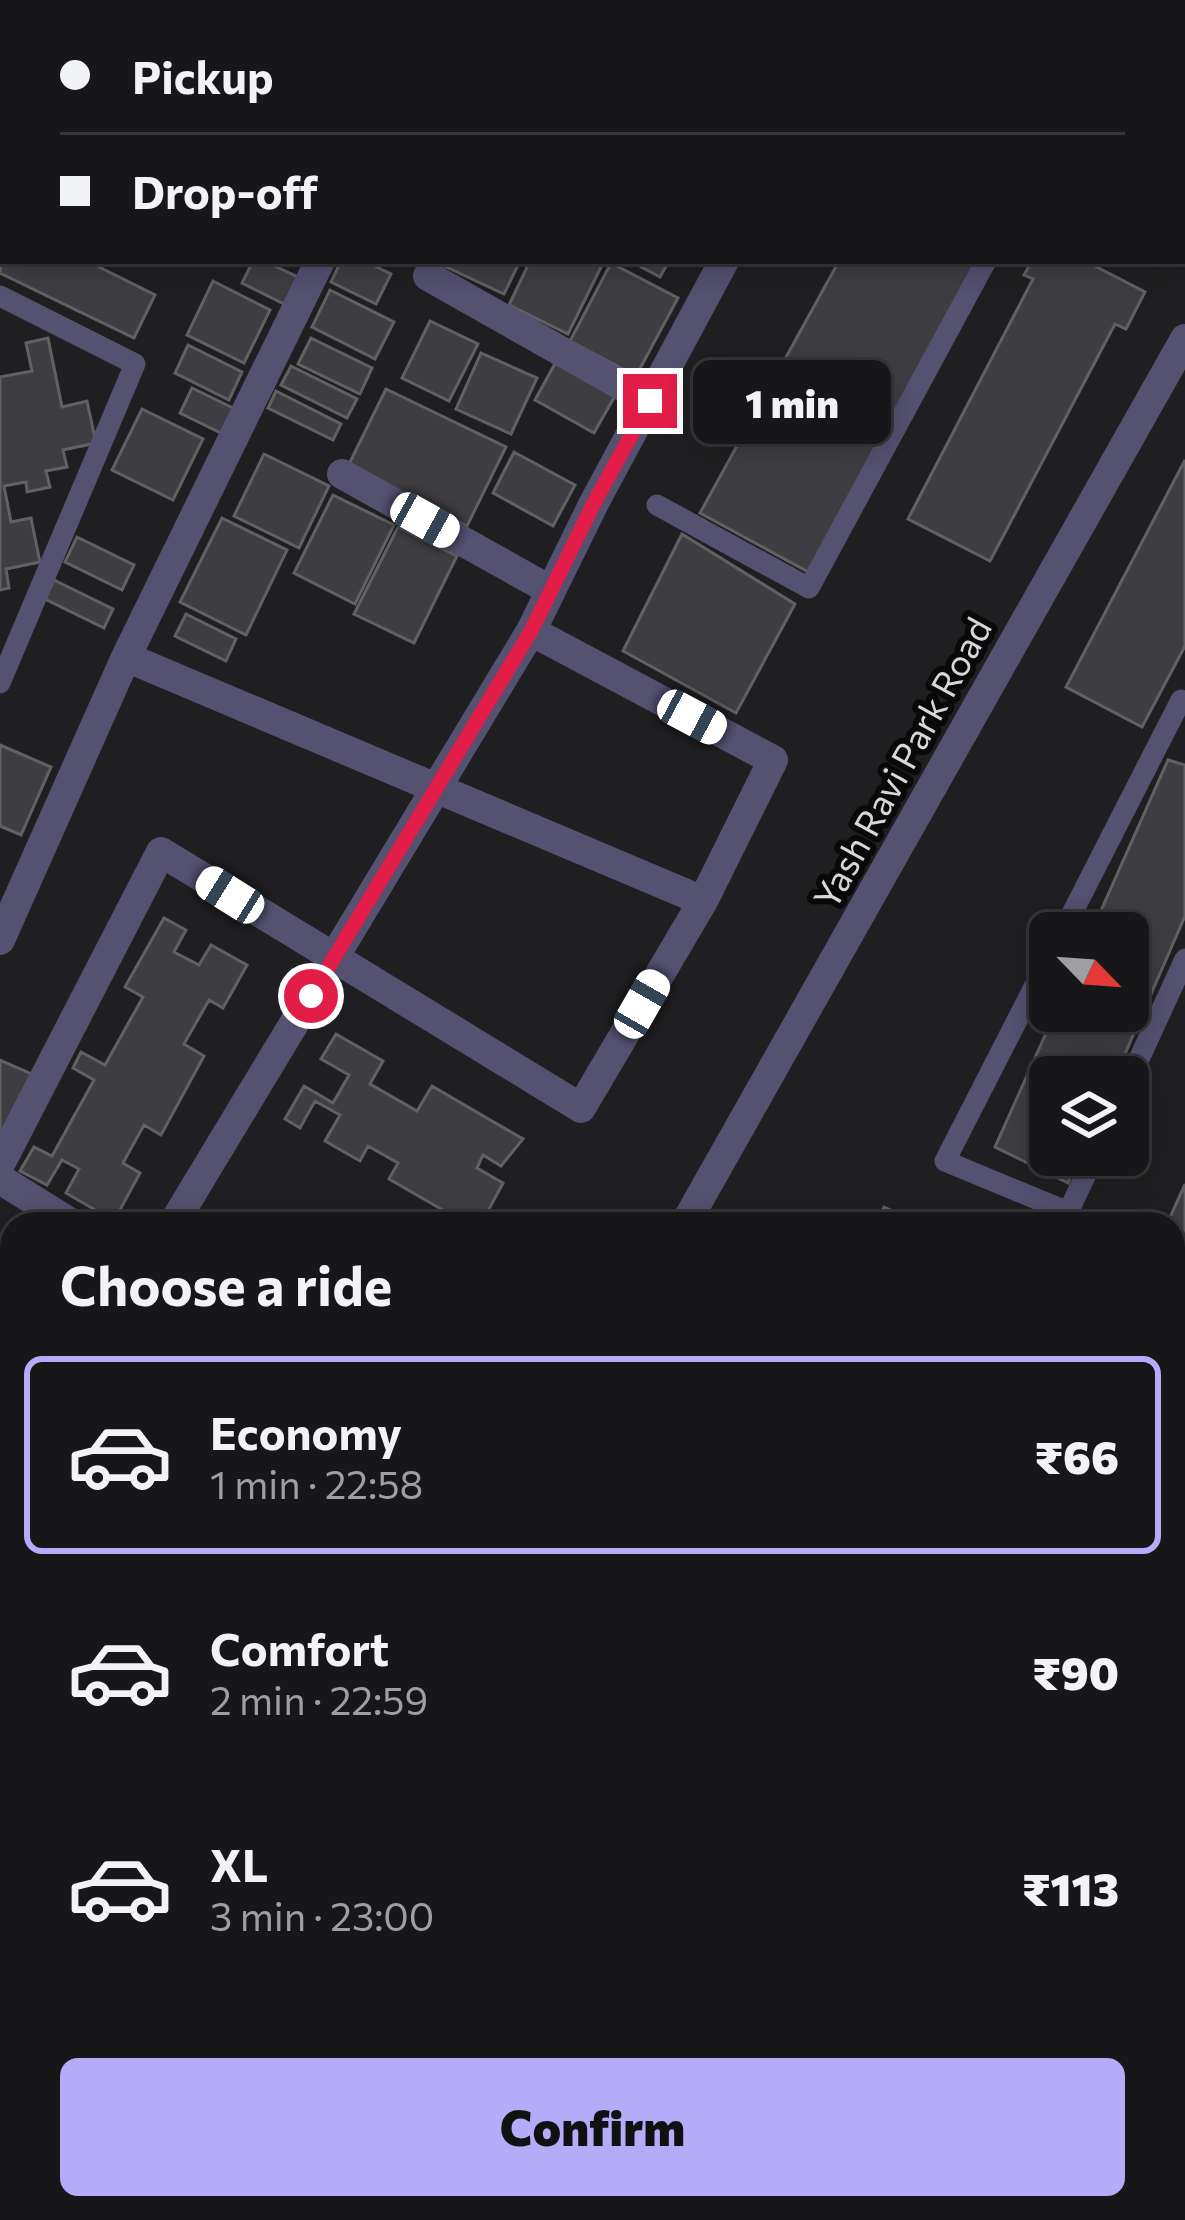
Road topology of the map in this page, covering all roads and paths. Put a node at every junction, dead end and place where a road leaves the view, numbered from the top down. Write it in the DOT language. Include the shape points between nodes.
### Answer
graph roads {
  1 [pos="319,264"];
  2 [pos="722,264"];
  3 [pos="984,264"];
  4 [pos="428,276"];
  5 [pos="0,296"];
  6 [pos="1185,339"];
  7 [pos="650,401"];
  8 [pos="343,474"];
  9 [pos="657,505"];
  10 [pos="550,590"];
  11 [pos="531,631"];
  12 [pos="126,657"];
  13 [pos="0,683"];
  14 [pos="1185,702"];
  15 [pos="438,787"];
  16 [pos="703,901"];
  17 [pos="1073,912"];
  18 [pos="0,940"];
  19 [pos="334,958"];
  20 [pos="1185,959"];
  21 [pos="1029,997"];
  22 [pos="1140,1056"];
  23 [pos="0,1165"];
  24 [pos="1085,1176"];
  25 [pos="0,1179"];
  26 [pos="53,1212"];
  27 [pos="180,1212"];
  28 [pos="692,1212"];
  29 [pos="1052,1212"];
  30 [pos="1068,1212"];
  1 -- 12 [label="street"];
  2 -- 7 [label="street"];
  3 -- 9 [label="lane" via="809,588"];
  4 -- 7 [label="street"];
  5 -- 13 [label="lane" via="135,364"];
  6 -- 28 [label="street, Yash Ravi Park Road"];
  7 -- 10 [label="street"];
  8 -- 10 [label="street"];
  10 -- 11 [label="street"];
  11 -- 15 [label="street"];
  11 -- 16 [label="street" via="773,760"];
  12 -- 15 [label="street"];
  12 -- 18 [label="street"];
  14 -- 17 [label="lane"];
  15 -- 16 [label="street"];
  15 -- 19 [label="street"];
  16 -- 19 [label="street" via="581,1108"];
  19 -- 23 [label="street" via="161,852"];
  19 -- 27 [label="street"];
  20 -- 22 [label="lane"];
  21 -- 29 [label="lane" via="945,1161"];
  24 -- 30 [label="lane"];
  25 -- 26 [label="street"];
}
